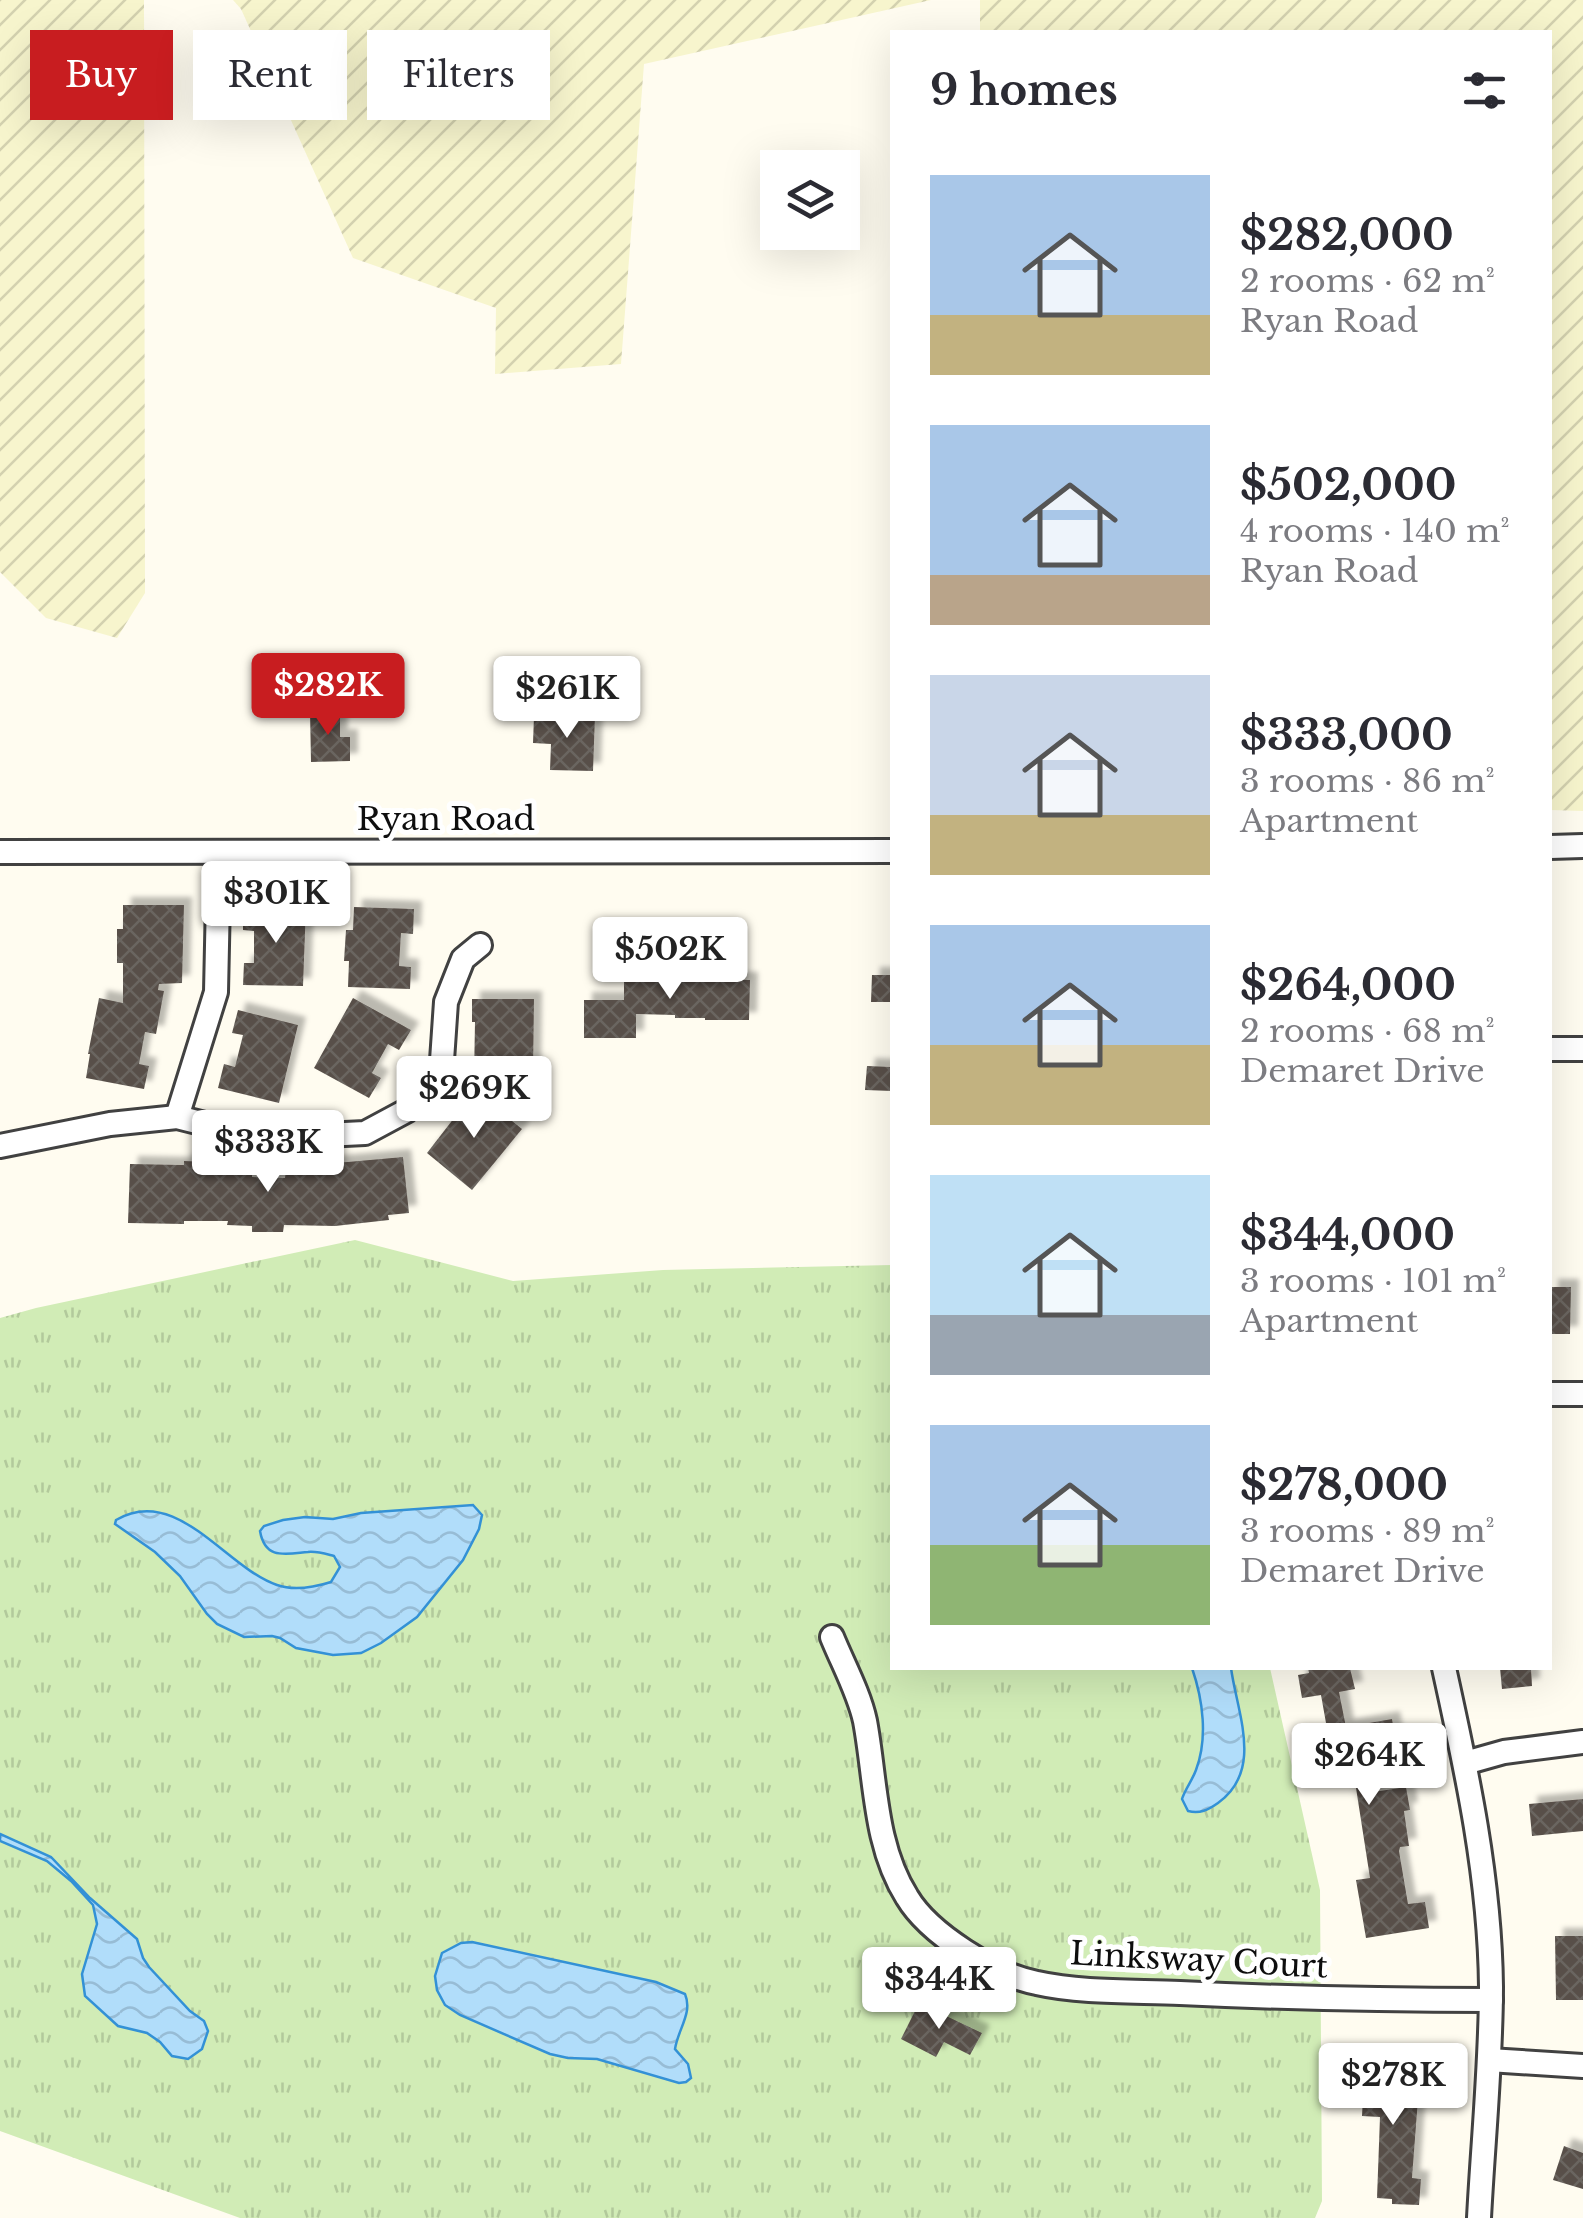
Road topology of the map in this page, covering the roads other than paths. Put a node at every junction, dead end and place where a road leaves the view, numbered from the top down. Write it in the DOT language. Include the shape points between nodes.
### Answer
graph roads {
  1 [pos="1552,846"];
  2 [pos="1583,846"];
  3 [pos="890,851"];
  4 [pos="0,852"];
  5 [pos="219,852"];
  6 [pos="480,945"];
  7 [pos="1552,1049"];
  8 [pos="1583,1049"];
  9 [pos="177,1117"];
  10 [pos="0,1146"];
  11 [pos="1552,1394"];
  12 [pos="1583,1394"];
  13 [pos="832,1637"];
  14 [pos="1444,1670"];
  15 [pos="1583,1742"];
  16 [pos="1465,1763"];
  17 [pos="1491,2000"];
  18 [pos="1490,2060"];
  19 [pos="1583,2066"];
  20 [pos="1479,2218"];
  1 -- 2 [label="street"];
  3 -- 5 [label="street, Ryan Road"];
  4 -- 5 [label="street, Ryan Road"];
  5 -- 9 [label="street" via="216,992"];
  6 -- 9 [label="street" via="463,959 446,1002 442,1075 406,1111 365,1133 304,1136 233,1131"];
  7 -- 8 [label="street"];
  9 -- 10 [label="street"];
  11 -- 12 [label="street"];
  13 -- 17 [label="street, Linksway Court" via="864,1717 892,1868 908,1900 984,1965 1036,1983 1100,1990"];
  14 -- 16 [label="street"];
  15 -- 16 [label="street"];
  16 -- 17 [label="street" via="1485,1892"];
  17 -- 18 [label="street"];
  18 -- 19 [label="street"];
  18 -- 20 [label="street"];
}
